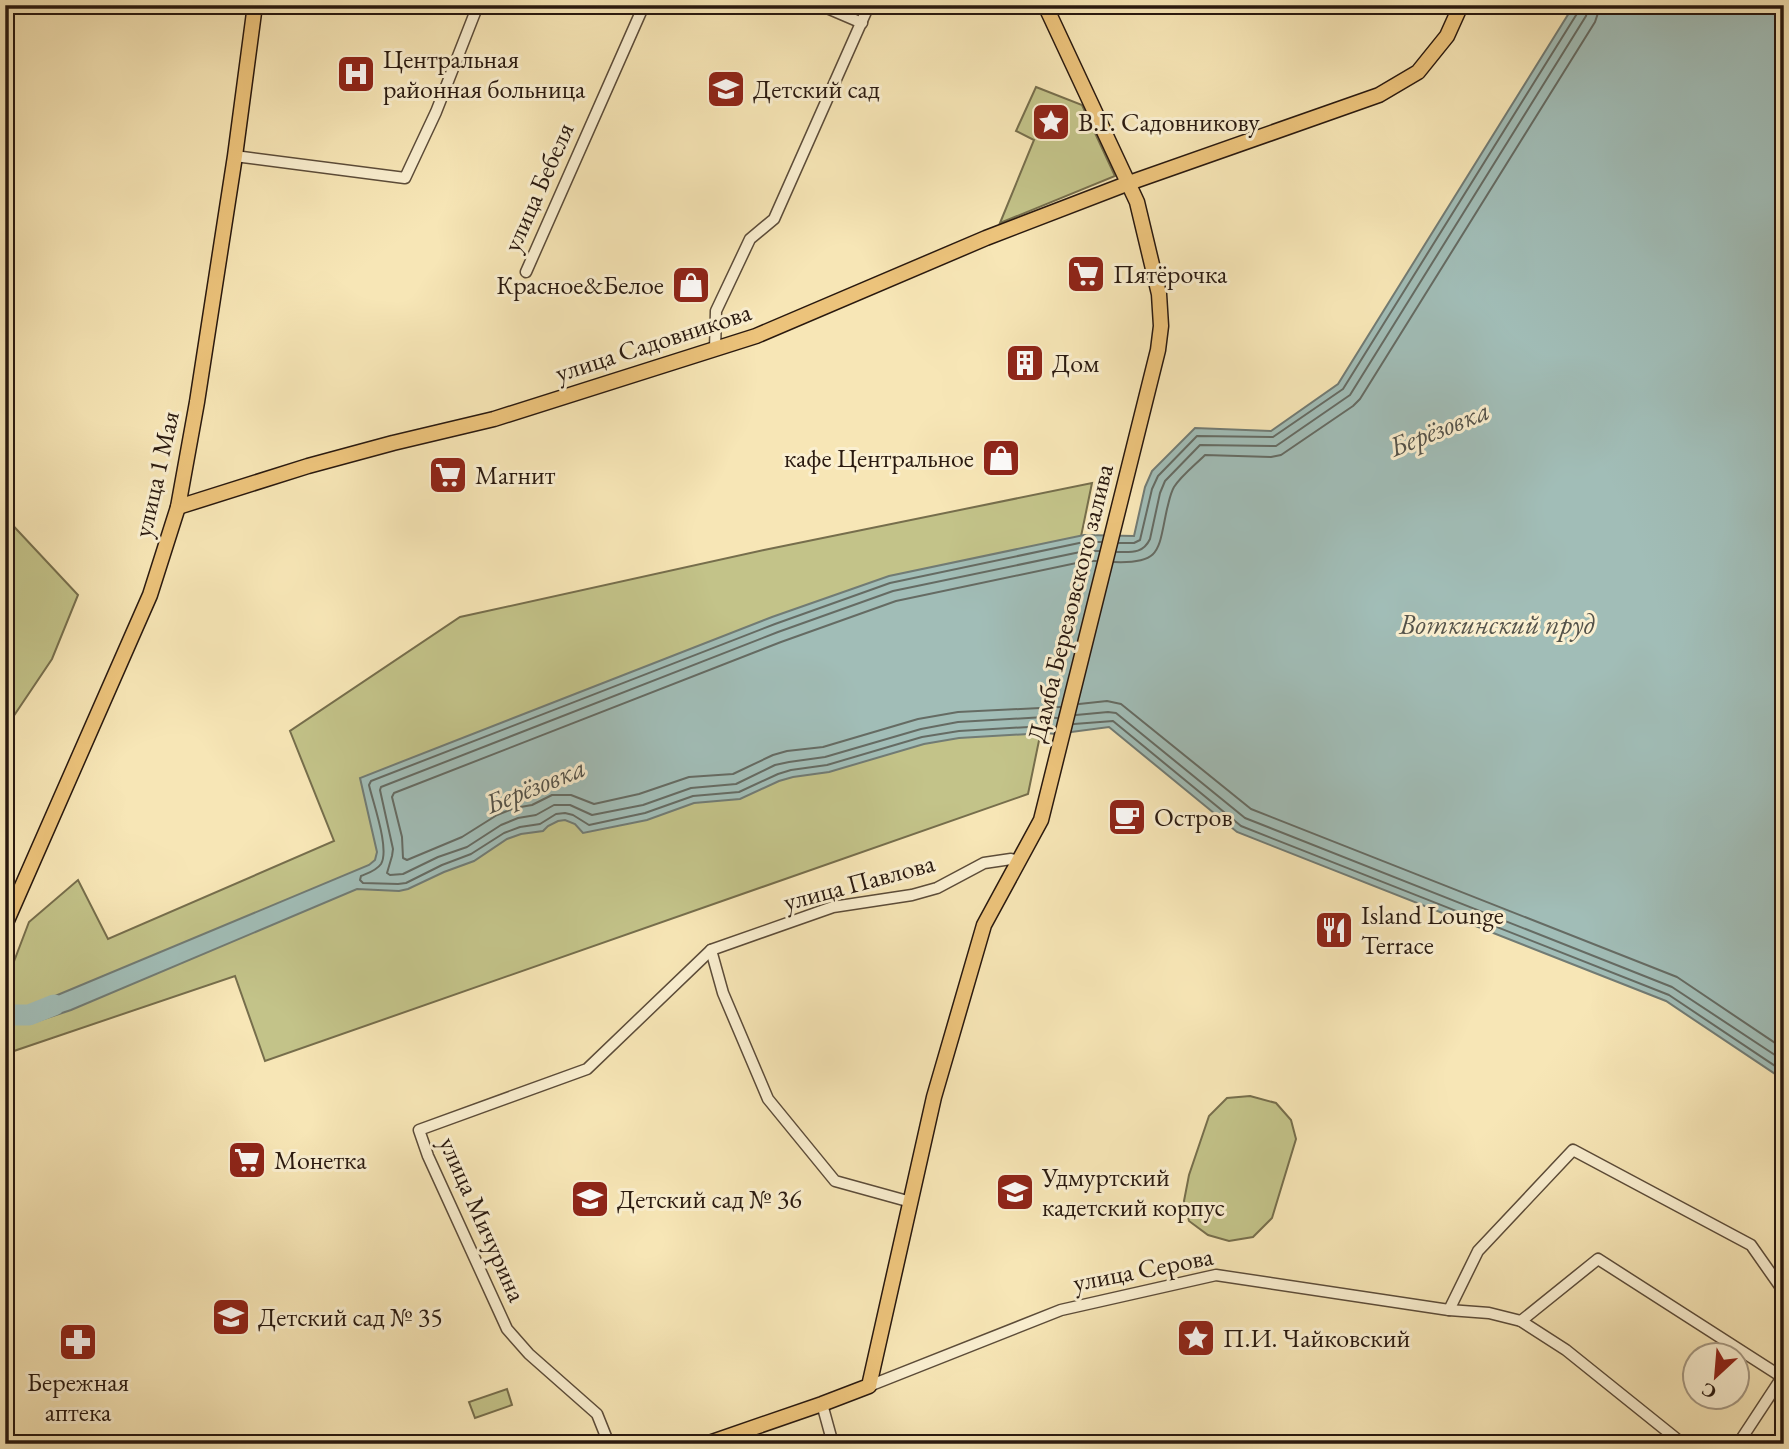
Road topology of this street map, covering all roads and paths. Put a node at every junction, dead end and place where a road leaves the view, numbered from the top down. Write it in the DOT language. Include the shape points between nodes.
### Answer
graph roads {
  1 [pos="255,5"];
  2 [pos="478,5"];
  3 [pos="644,5"];
  4 [pos="820,5"];
  5 [pos="869,5"];
  6 [pos="1045,5"];
  7 [pos="1461,5"];
  8 [pos="862,23"];
  9 [pos="235,156"];
  10 [pos="1129,183"];
  11 [pos="526,272"];
  12 [pos="715,350"];
  13 [pos="178,507"];
  14 [pos="1018,861"];
  15 [pos="5,925"];
  16 [pos="711,950"];
  17 [pos="603,1052"];
  18 [pos="911,1202"];
  19 [pos="1784,1292"];
  20 [pos="1448,1310"];
  21 [pos="1521,1321"];
  22 [pos="1783,1376"];
  23 [pos="869,1386"];
  24 [pos="822,1404"];
  25 [pos="609,1444"];
  26 [pos="706,1444"];
  27 [pos="833,1444"];
  28 [pos="1684,1444"];
  29 [pos="1738,1444"];
  1 -- 9 [label="main road, улица 1 Мая"];
  2 -- 9 [label="street" via="405,178"];
  3 -- 11 [label="street, улица Бебеля"];
  4 -- 8 [label="street"];
  5 -- 8 [label="street"];
  6 -- 10 [label="main road, Дамба Березовского залива"];
  7 -- 10 [label="main road, улица Садовникова" via="1447,36 1418,72 1379,94"];
  8 -- 12 [label="street" via="774,219 750,239 716,311"];
  9 -- 13 [label="main road, улица 1 Мая"];
  10 -- 12 [label="main road, улица Садовникова"];
  10 -- 14 [label="main road, Дамба Березовского залива" via="1158,295 1158,349 1041,820"];
  12 -- 13 [label="main road, улица Садовникова"];
  13 -- 15 [label="main road, улица 1 Мая" via="150,595"];
  14 -- 16 [label="street, улица Павлова" via="984,863 937,888 833,907"];
  14 -- 18 [label="main road" via="984,925 934,1097"];
  16 -- 17 [label="street, улица Павлова"];
  16 -- 18 [label="street" via="723,993 768,1099 835,1181"];
  17 -- 25 [label="street, улица Мичурина" via="587,1069 419,1130 507,1328 529,1354 597,1414"];
  18 -- 23 [label="main road"];
  19 -- 20 [label="street" via="1751,1245 1573,1150 1478,1251"];
  20 -- 21 [label="street, улица Серова"];
  20 -- 23 [label="street, улица Серова" via="1216,1275 1061,1310"];
  21 -- 22 [label="street" via="1598,1259"];
  21 -- 28 [label="street, улица Серова" via="1566,1350"];
  22 -- 29 [label="street"];
  23 -- 24 [label="main road, улица Серова"];
  24 -- 26 [label="main road, улица Серова"];
  24 -- 27 [label="street"];
}
